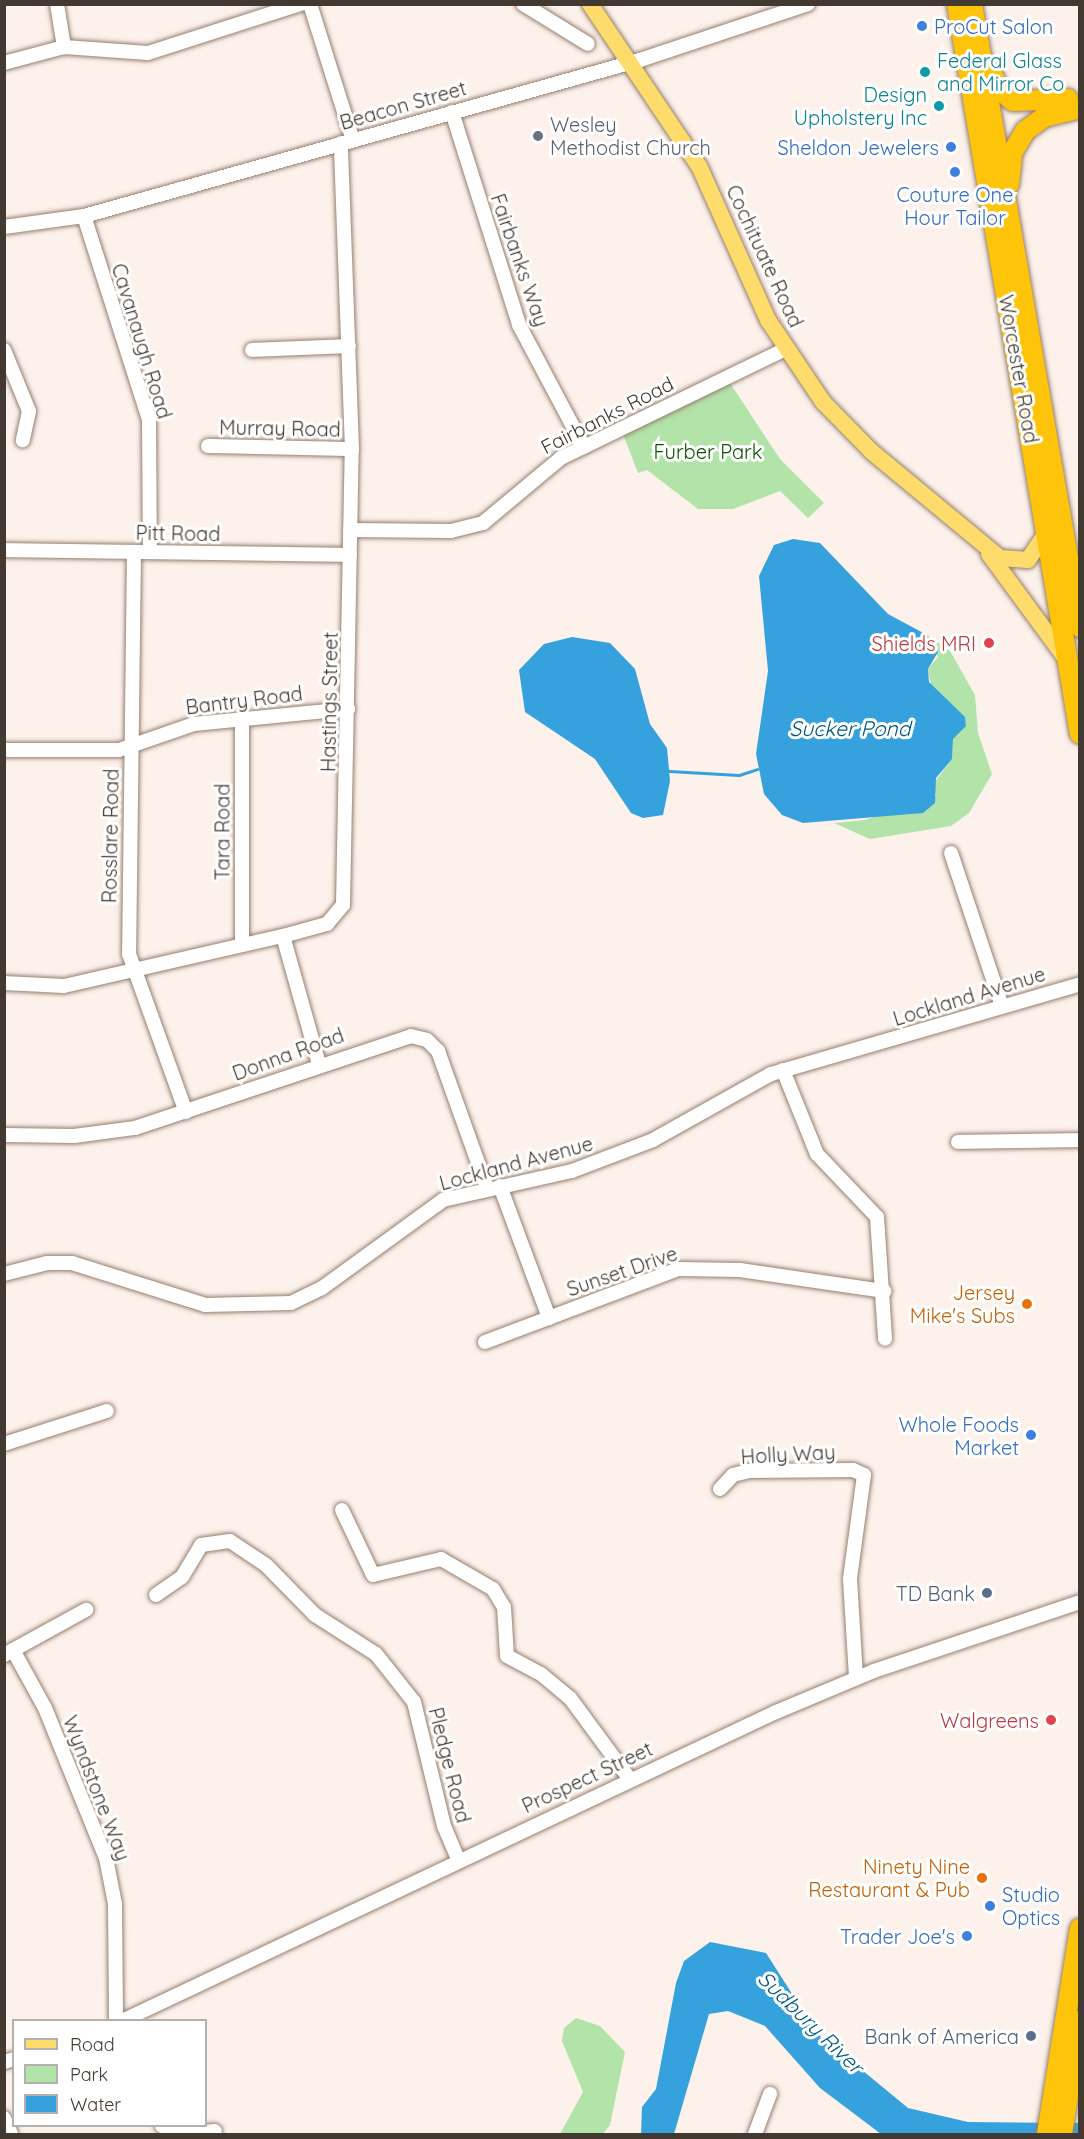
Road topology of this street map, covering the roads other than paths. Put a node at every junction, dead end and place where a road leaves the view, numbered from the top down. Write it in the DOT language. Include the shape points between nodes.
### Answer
graph roads {
  1 [pos="57,4"];
  2 [pos="301,4"];
  3 [pos="310,4"];
  4 [pos="523,4"];
  5 [pos="590,4"];
  6 [pos="808,4"];
  7 [pos="957,4"];
  8 [pos="972,4"];
  9 [pos="769,11"];
  10 [pos="975,27"];
  11 [pos="588,44"];
  12 [pos="64,47"];
  13 [pos="4,63"];
  14 [pos="626,63"];
  15 [pos="1080,96"];
  16 [pos="1080,108"];
  17 [pos="452,112"];
  18 [pos="347,141"];
  19 [pos="84,216"];
  20 [pos="4,227"];
  21 [pos="1010,234"];
  22 [pos="349,346"];
  23 [pos="785,349"];
  24 [pos="4,350"];
  25 [pos="252,350"];
  26 [pos="23,440"];
  27 [pos="208,446"];
  28 [pos="584,447"];
  29 [pos="351,449"];
  30 [pos="350,530"];
  31 [pos="1047,531"];
  32 [pos="985,548"];
  33 [pos="4,550"];
  34 [pos="134,552"];
  35 [pos="150,552"];
  36 [pos="350,555"];
  37 [pos="1080,627"];
  38 [pos="1071,671"];
  39 [pos="348,709"];
  40 [pos="242,720"];
  41 [pos="1080,734"];
  42 [pos="131,748"];
  43 [pos="4,750"];
  44 [pos="951,853"];
  45 [pos="283,936"];
  46 [pos="242,945"];
  47 [pos="133,970"];
  48 [pos="4,983"];
  49 [pos="1080,984"];
  50 [pos="1002,1006"];
  51 [pos="319,1064"];
  52 [pos="783,1070"];
  53 [pos="186,1112"];
  54 [pos="4,1135"];
  55 [pos="1080,1140"];
  56 [pos="958,1142"];
  57 [pos="493,1187"];
  58 [pos="4,1274"];
  59 [pos="884,1291"];
  60 [pos="549,1318"];
  61 [pos="885,1339"];
  62 [pos="485,1342"];
  63 [pos="107,1411"];
  64 [pos="4,1444"];
  65 [pos="720,1490"];
  66 [pos="342,1510"];
  67 [pos="156,1595"];
  68 [pos="1080,1602"];
  69 [pos="86,1610"];
  70 [pos="9,1652"];
  71 [pos="856,1678"];
  72 [pos="629,1778"];
  73 [pos="458,1859"];
  74 [pos="1080,1929"];
  75 [pos="116,2019"];
  76 [pos="126,2019"];
  77 [pos="1080,2020"];
  78 [pos="770,2094"];
  79 [pos="1060,2102"];
  80 [pos="4,2118"];
  81 [pos="165,2127"];
  82 [pos="215,2131"];
  83 [pos="11,2134"];
  84 [pos="755,2134"];
  85 [pos="1047,2134"];
  86 [pos="1062,2134"];
  1 -- 12 [label="street"];
  2 -- 12 [label="street" via="148,53"];
  3 -- 18 [label="street, Hastings Street"];
  4 -- 11 [label="street"];
  5 -- 14 [label="main road, Cochituate Road"];
  6 -- 9 [label="street, Beacon Street"];
  7 -- 31 [label="highway, Worcester Road"];
  8 -- 10 [label="highway, Worcester Road"];
  9 -- 14 [label="street, Beacon Street"];
  10 -- 15 [label="highway" via="995,81 1008,98 1029,103"];
  10 -- 21 [label="highway, Worcester Road"];
  12 -- 13 [label="street"];
  14 -- 17 [label="street, Beacon Street"];
  14 -- 23 [label="main road, Cochituate Road" via="710,186"];
  16 -- 21 [label="highway" via="1044,117 1018,140 1010,167"];
  17 -- 18 [label="street, Beacon Street"];
  17 -- 28 [label="street, Fairbanks Way" via="519,325"];
  18 -- 19 [label="street, Beacon Street"];
  18 -- 22 [label="street, Hastings Street"];
  19 -- 20 [label="street, Beacon Street"];
  19 -- 35 [label="street, Cavanaugh Road" via="149,420"];
  21 -- 37 [label="highway, Worcester Road"];
  22 -- 25 [label="street"];
  22 -- 29 [label="street, Hastings Street"];
  23 -- 28 [label="street, Fairbanks Road"];
  23 -- 32 [label="main road, Cochituate Road" via="858,440"];
  24 -- 26 [label="street" via="29,411"];
  27 -- 29 [label="street, Murray Road"];
  28 -- 30 [label="street, Fairbanks Road" via="542,471 502,512 473,526"];
  29 -- 30 [label="street, Hastings Street"];
  30 -- 36 [label="street, Hastings Street"];
  31 -- 32 [label="main road, Cochituate Road" via="1039,551 1020,562"];
  31 -- 38 [label="highway, Worcester Road"];
  32 -- 38 [label="main road, Cochituate Road" via="1047,629"];
  33 -- 34 [label="street, Pitt Road"];
  34 -- 35 [label="street, Pitt Road"];
  34 -- 42 [label="street, Rosslare Road"];
  35 -- 36 [label="street, Pitt Road"];
  36 -- 39 [label="street, Hastings Street"];
  38 -- 41 [label="highway, Worcester Road"];
  39 -- 40 [label="street, Bantry Road"];
  39 -- 45 [label="street, Hastings Street" via="345,896 339,913 327,924"];
  40 -- 42 [label="street, Bantry Road" via="185,726"];
  40 -- 46 [label="street, Tara Road"];
  42 -- 43 [label="street, Bantry Road"];
  42 -- 47 [label="street, Rosslare Road"];
  44 -- 50 [label="street"];
  45 -- 46 [label="street, Hastings Street"];
  45 -- 51 [label="street"];
  46 -- 47 [label="street, Hastings Street"];
  47 -- 48 [label="street, Hastings Street" via="52,987"];
  47 -- 53 [label="street, Rosslare Road"];
  49 -- 50 [label="street, Lockland Avenue"];
  50 -- 52 [label="street, Lockland Avenue"];
  51 -- 53 [label="street, Donna Road"];
  51 -- 57 [label="street, Donna Road" via="402,1036 427,1040 442,1061"];
  52 -- 57 [label="street, Lockland Avenue" via="639,1146 572,1172"];
  52 -- 59 [label="street" via="817,1154 877,1217"];
  53 -- 54 [label="street, Donna Road" via="109,1132"];
  55 -- 56 [label="street"];
  57 -- 58 [label="street, Lockland Avenue" via="432,1206 322,1288 280,1305 205,1305 72,1263"];
  57 -- 60 [label="street, Donna Road"];
  59 -- 60 [label="street, Sunset Drive" via="694,1268 663,1274"];
  59 -- 61 [label="street"];
  60 -- 62 [label="street, Sunset Drive"];
  63 -- 64 [label="street"];
  65 -- 71 [label="street, Holly Way" via="733,1475 749,1471 853,1470 864,1475 850,1579"];
  66 -- 72 [label="street" via="373,1575 441,1559 493,1589 504,1607 507,1656 540,1674 570,1698"];
  67 -- 73 [label="street, Pledge Road" via="182,1577 201,1545 230,1541 266,1565 315,1615 376,1654 414,1702 444,1826"];
  68 -- 71 [label="street, Prospect Street"];
  69 -- 70 [label="street"];
  70 -- 75 [label="street, Wyndstone Way" via="45,1708 106,1858 115,1904"];
  71 -- 72 [label="street, Prospect Street"];
  72 -- 73 [label="street, Prospect Street"];
  73 -- 76 [label="street, Prospect Street"];
  74 -- 79 [label="highway"];
  77 -- 79 [label="highway"];
  78 -- 84 [label="street"];
  79 -- 85 [label="highway"];
  79 -- 86 [label="highway"];
  80 -- 83 [label="street"];
  81 -- 82 [label="street" via="187,2134"];
}
